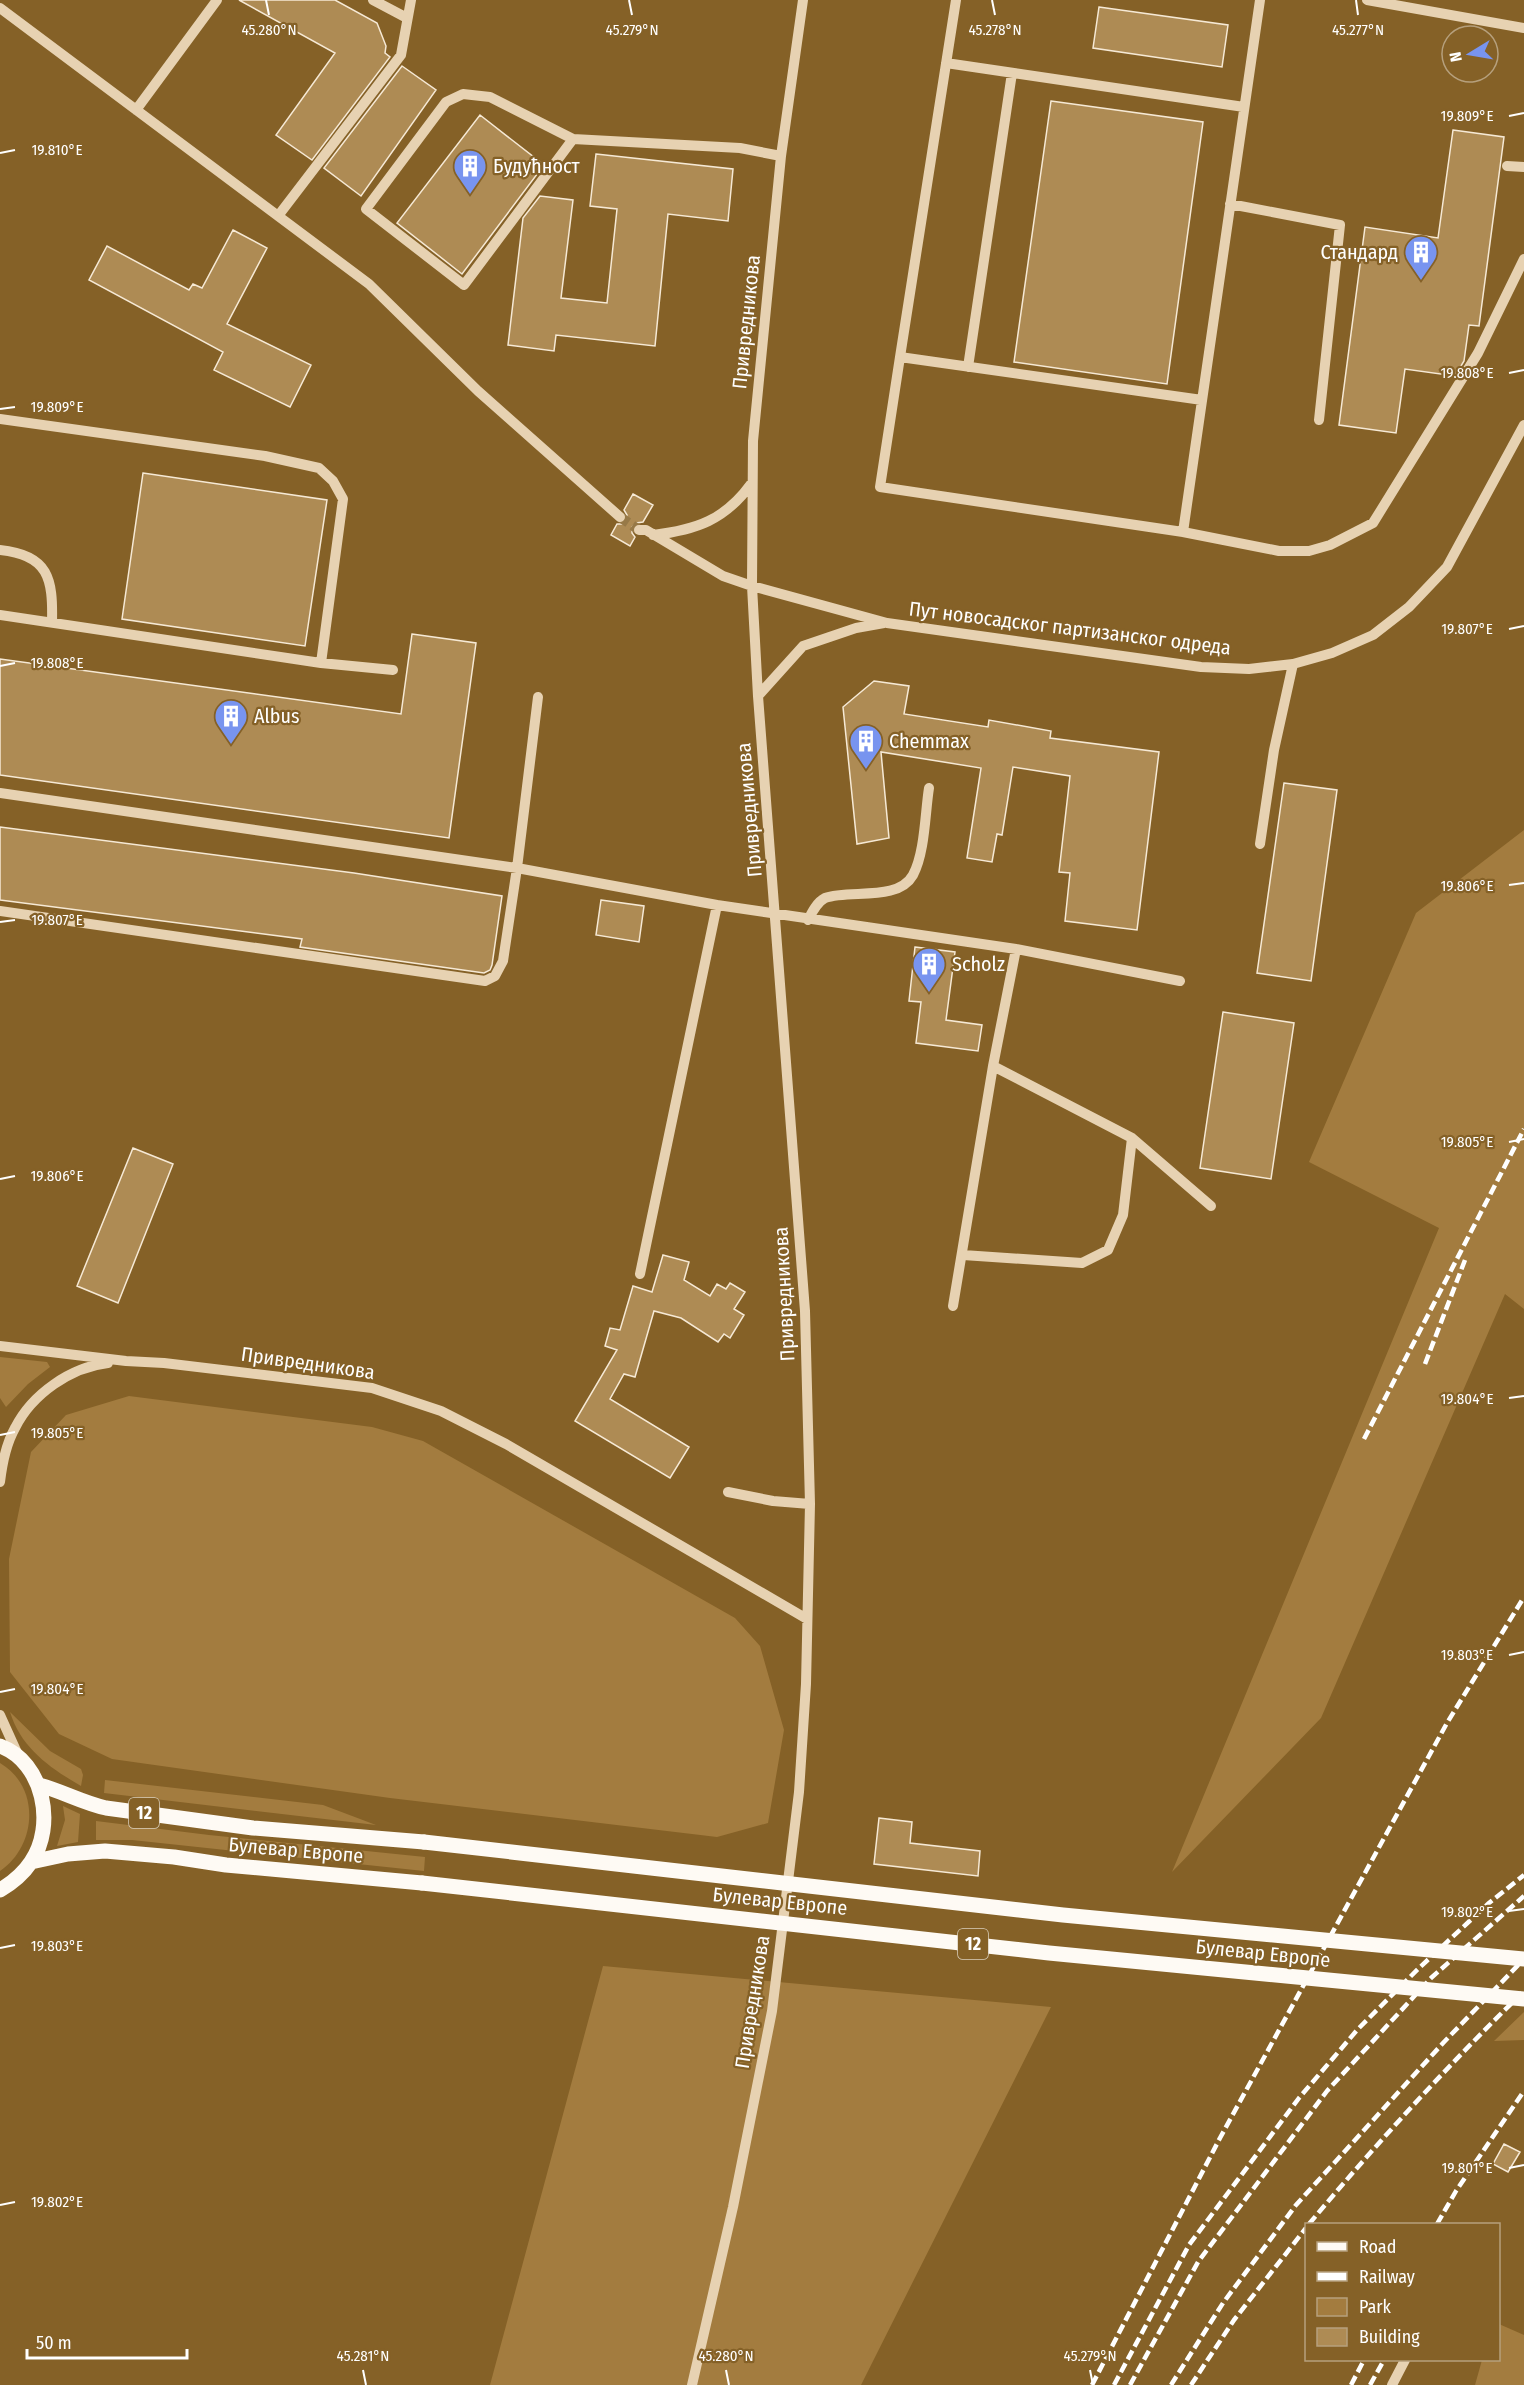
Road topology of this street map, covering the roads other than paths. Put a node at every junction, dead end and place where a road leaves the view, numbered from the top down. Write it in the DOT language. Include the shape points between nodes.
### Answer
graph roads {
  1 [pos="217,0"];
  2 [pos="373,0"];
  3 [pos="411,0"];
  4 [pos="802,0"];
  5 [pos="956,0"];
  6 [pos="1260,0"];
  7 [pos="1367,0"];
  8 [pos="0,8"];
  9 [pos="407,18"];
  10 [pos="1524,28"];
  11 [pos="946,63"];
  12 [pos="1012,73"];
  13 [pos="1244,107"];
  14 [pos="136,110"];
  15 [pos="573,139"];
  16 [pos="781,156"];
  17 [pos="1507,166"];
  18 [pos="1524,167"];
  19 [pos="1230,204"];
  20 [pos="278,216"];
  21 [pos="1524,259"];
  22 [pos="900,357"];
  23 [pos="968,366"];
  24 [pos="1202,400"];
  25 [pos="0,419"];
  26 [pos="1319,420"];
  27 [pos="1524,425"];
  28 [pos="751,484"];
  29 [pos="620,517"];
  30 [pos="639,530"];
  31 [pos="1183,532"];
  32 [pos="653,535"];
  33 [pos="0,550"];
  34 [pos="752,586"];
  35 [pos="0,615"];
  36 [pos="52,622"];
  37 [pos="887,622"];
  38 [pos="321,663"];
  39 [pos="1293,664"];
  40 [pos="393,670"];
  41 [pos="758,696"];
  42 [pos="538,697"];
  43 [pos="928,788"];
  44 [pos="0,793"];
  45 [pos="1260,844"];
  46 [pos="517,868"];
  47 [pos="717,905"];
  48 [pos="0,910"];
  49 [pos="775,915"];
  50 [pos="808,920"];
  51 [pos="1016,949"];
  52 [pos="1180,981"];
  53 [pos="993,1066"];
  54 [pos="1132,1138"];
  55 [pos="1211,1206"];
  56 [pos="963,1255"];
  57 [pos="640,1274"];
  58 [pos="953,1306"];
  59 [pos="0,1346"];
  60 [pos="126,1361"];
  61 [pos="1,1461"];
  62 [pos="0,1482"];
  63 [pos="728,1492"];
  64 [pos="810,1504"];
  65 [pos="807,1619"];
  66 [pos="0,1715"];
  67 [pos="0,1746"];
  68 [pos="20,1758"];
  69 [pos="39,1785"];
  70 [pos="32,1862"];
  71 [pos="0,1890"];
  72 [pos="1524,1959"];
  73 [pos="1524,1999"];
  74 [pos="1404,2361"];
  75 [pos="692,2385"];
  76 [pos="1392,2385"];
  1 -- 14 [label="street"];
  2 -- 9 [label="street"];
  3 -- 9 [label="street"];
  4 -- 16 [label="street, Привредникова"];
  5 -- 11 [label="street"];
  6 -- 13 [label="street"];
  7 -- 10 [label="street"];
  8 -- 14 [label="street"];
  9 -- 20 [label="street" via="401,54"];
  11 -- 12 [label="street"];
  11 -- 22 [label="street"];
  12 -- 13 [label="street"];
  12 -- 23 [label="street"];
  13 -- 19 [label="street"];
  14 -- 20 [label="street"];
  15 -- 15 [label="street" via="490,97 463,94 447,102 366,209 464,285"];
  15 -- 16 [label="street" via="740,148"];
  16 -- 28 [label="street, Привредникова"];
  17 -- 18 [label="street"];
  19 -- 24 [label="street"];
  19 -- 26 [label="street" via="1340,225"];
  20 -- 29 [label="street" via="369,284 478,391"];
  21 -- 31 [label="street" via="1478,353 1372,523 1352,536 1309,551 1279,551"];
  22 -- 23 [label="street"];
  22 -- 31 [label="street" via="880,488"];
  23 -- 24 [label="street"];
  24 -- 31 [label="street"];
  25 -- 38 [label="street" via="265,456 319,468 343,498"];
  27 -- 39 [label="street, Пут новосадског партизанског одреда" via="1447,567 1409,607 1373,635 1332,654"];
  28 -- 32 [label="street" via="724,514 679,532"];
  28 -- 34 [label="street, Привредникова"];
  30 -- 32 [label="street, Пут новосадског партизанског одреда"];
  32 -- 34 [label="street, Пут новосадског партизанског одреда" via="723,576"];
  33 -- 36 [label="street" via="33,558 47,575 53,592"];
  34 -- 37 [label="street, Пут новосадског партизанског одреда"];
  34 -- 41 [label="street, Привредникова"];
  35 -- 36 [label="street"];
  36 -- 38 [label="street"];
  37 -- 39 [label="street, Пут новосадског партизанског одреда" via="1201,667 1249,669"];
  37 -- 41 [label="street" via="803,646"];
  38 -- 40 [label="street"];
  39 -- 45 [label="street" via="1274,750"];
  41 -- 49 [label="street, Привредникова"];
  42 -- 46 [label="street"];
  43 -- 50 [label="street" via="918,861 912,877 902,887 882,892 824,899"];
  44 -- 46 [label="street"];
  46 -- 47 [label="street"];
  46 -- 48 [label="street" via="503,961 495,976 485,981"];
  47 -- 49 [label="street"];
  47 -- 57 [label="street"];
  49 -- 50 [label="street"];
  49 -- 64 [label="street, Привредникова" via="805,1311"];
  50 -- 51 [label="street"];
  51 -- 52 [label="street"];
  51 -- 53 [label="street"];
  53 -- 54 [label="street"];
  53 -- 56 [label="street"];
  54 -- 55 [label="street"];
  54 -- 56 [label="street" via="1123,1215 1108,1250 1082,1263"];
  56 -- 58 [label="street"];
  59 -- 60 [label="street, Привредникова"];
  60 -- 61 [label="street" via="94,1364 64,1377 33,1402 15,1428"];
  60 -- 65 [label="street, Привредникова" via="372,1388 441,1411 506,1444"];
  61 -- 62 [label="street"];
  63 -- 64 [label="street"];
  64 -- 65 [label="street, Привредникова"];
  65 -- 75 [label="street, Привредникова" via="799,1792 772,2011"];
  66 -- 68 [label="street"];
  67 -- 68 [label="main road"];
  68 -- 69 [label="main road"];
  69 -- 70 [label="main road" via="44,1824"];
  69 -- 72 [label="main road, Булевар Европе / 12, bridge" via="106,1808 253,1828 424,1842 1063,1915"];
  70 -- 71 [label="main road" via="14,1882"];
  70 -- 73 [label="main road, Булевар Европе / 12, bridge" via="105,1851 174,1857 1049,1953"];
  74 -- 76 [label="street"];
}
